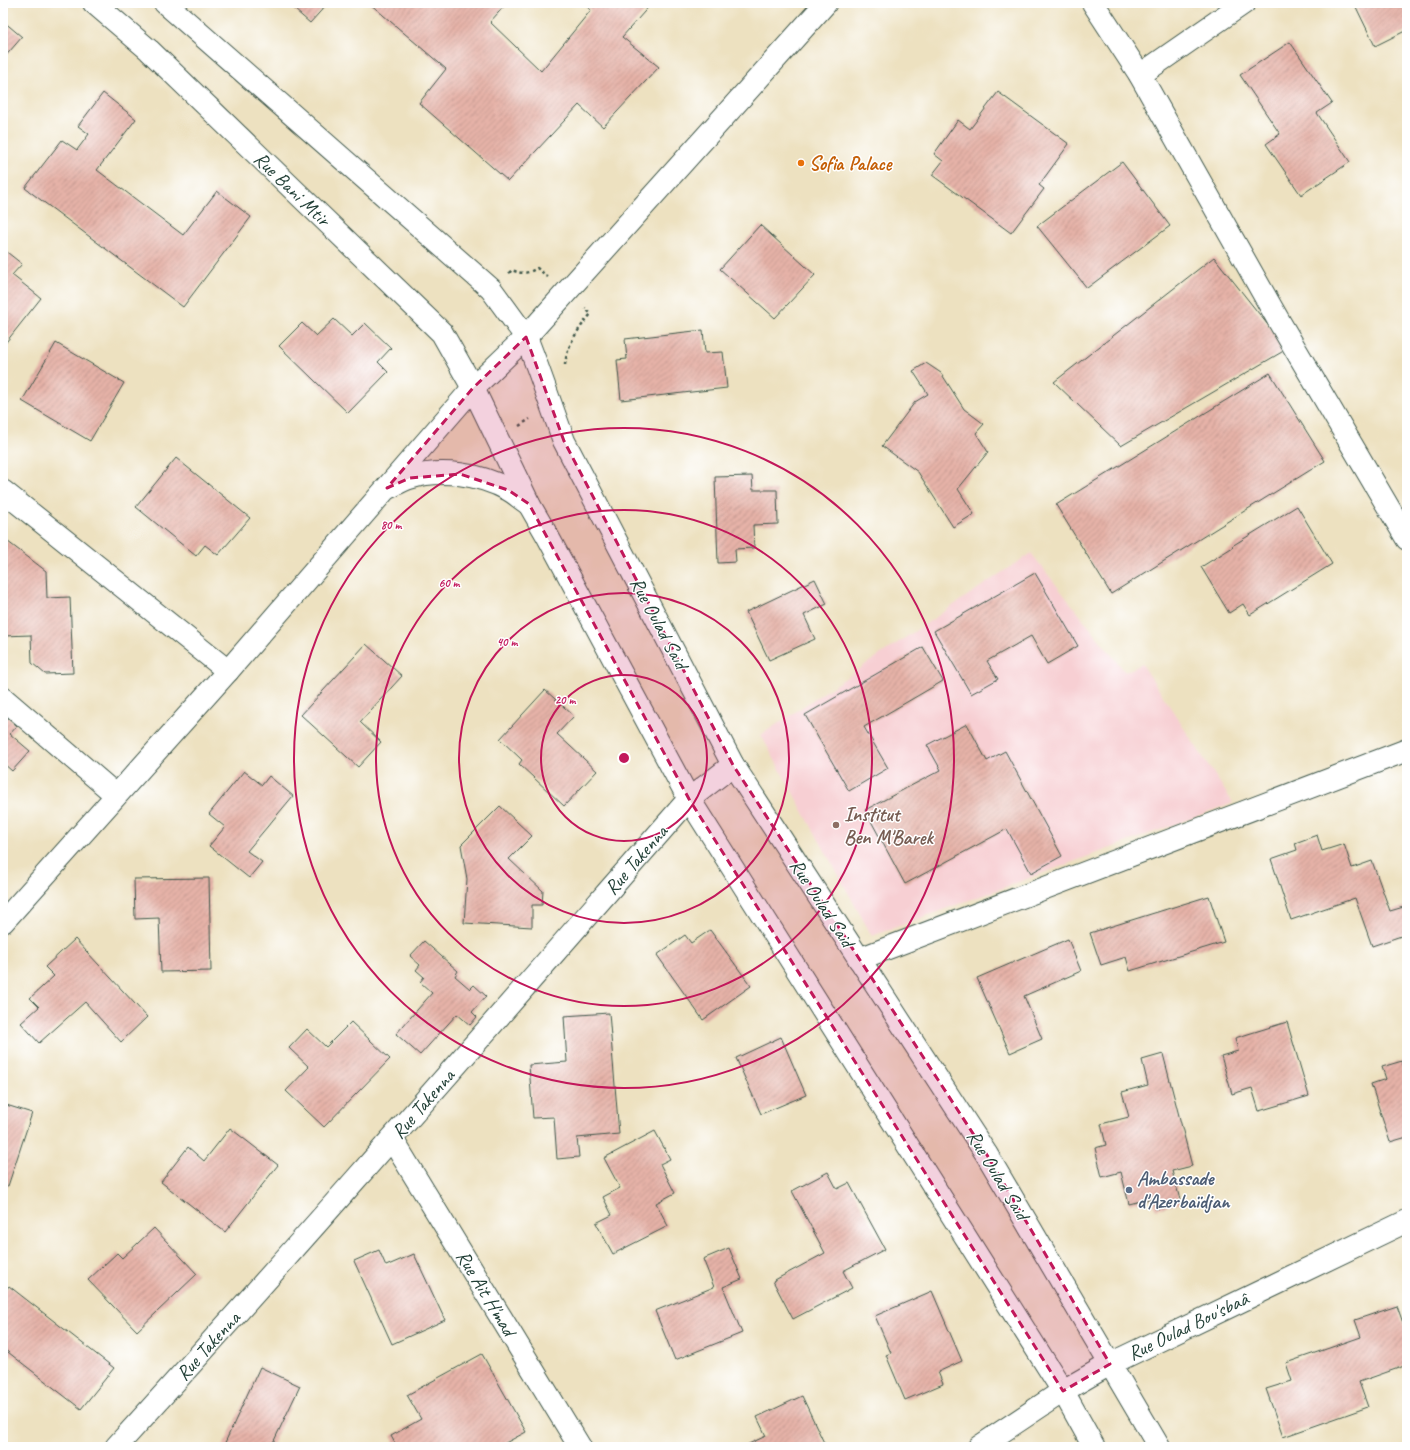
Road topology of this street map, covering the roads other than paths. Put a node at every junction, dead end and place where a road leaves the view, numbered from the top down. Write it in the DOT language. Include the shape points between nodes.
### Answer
graph roads {
  1 [pos="94,3"];
  2 [pos="165,3"];
  3 [pos="826,3"];
  4 [pos="1093,3"];
  5 [pos="1244,3"];
  6 [pos="1140,75"];
  7 [pos="526,337"];
  8 [pos="473,388"];
  9 [pos="387,488"];
  10 [pos="3,491"];
  11 [pos="529,504"];
  12 [pos="1407,539"];
  13 [pos="228,671"];
  14 [pos="3,698"];
  15 [pos="1407,750"];
  16 [pos="733,765"];
  17 [pos="116,795"];
  18 [pos="689,799"];
  19 [pos="3,922"];
  20 [pos="858,959"];
  21 [pos="392,1139"];
  22 [pos="1407,1221"];
  23 [pos="1110,1364"];
  24 [pos="1063,1391"];
  25 [pos="116,1447"];
  26 [pos="580,1447"];
  27 [pos="979,1447"];
  28 [pos="1094,1447"];
  29 [pos="1159,1447"];
  1 -- 8 [label="street, Rue Bani Mtir" via="149,50 442,333"];
  2 -- 7 [label="street" via="491,289"];
  3 -- 7 [label="street"];
  4 -- 6 [label="street"];
  5 -- 6 [label="street"];
  6 -- 12 [label="street" via="1280,323"];
  7 -- 8 [label="street"];
  7 -- 16 [label="street, Rue Oulad Said" via="564,441"];
  8 -- 9 [label="street"];
  8 -- 11 [label="street"];
  9 -- 11 [label="street" via="410,478 434,474 460,474 485,480 508,490"];
  9 -- 13 [label="street"];
  10 -- 13 [label="street"];
  11 -- 18 [label="street"];
  13 -- 17 [label="street"];
  14 -- 17 [label="street"];
  15 -- 20 [label="street"];
  16 -- 18 [label="street, Rue Takenna"];
  16 -- 20 [label="street, Rue Oulad Said"];
  17 -- 19 [label="street"];
  18 -- 21 [label="street, Rue Takenna"];
  18 -- 24 [label="street"];
  20 -- 23 [label="street, Rue Oulad Said" via="987,1155"];
  21 -- 25 [label="street, Rue Takenna"];
  21 -- 26 [label="street, Rue Ait H'mad"];
  22 -- 23 [label="street, Rue Oulad Bou'sbaâ"];
  23 -- 24 [label="street, Rue Oulad Bou'sbaâ"];
  23 -- 29 [label="street, Rue Oulad Said"];
  24 -- 27 [label="street, Rue Oulad Bou'sbaâ"];
  24 -- 28 [label="street"];
}
